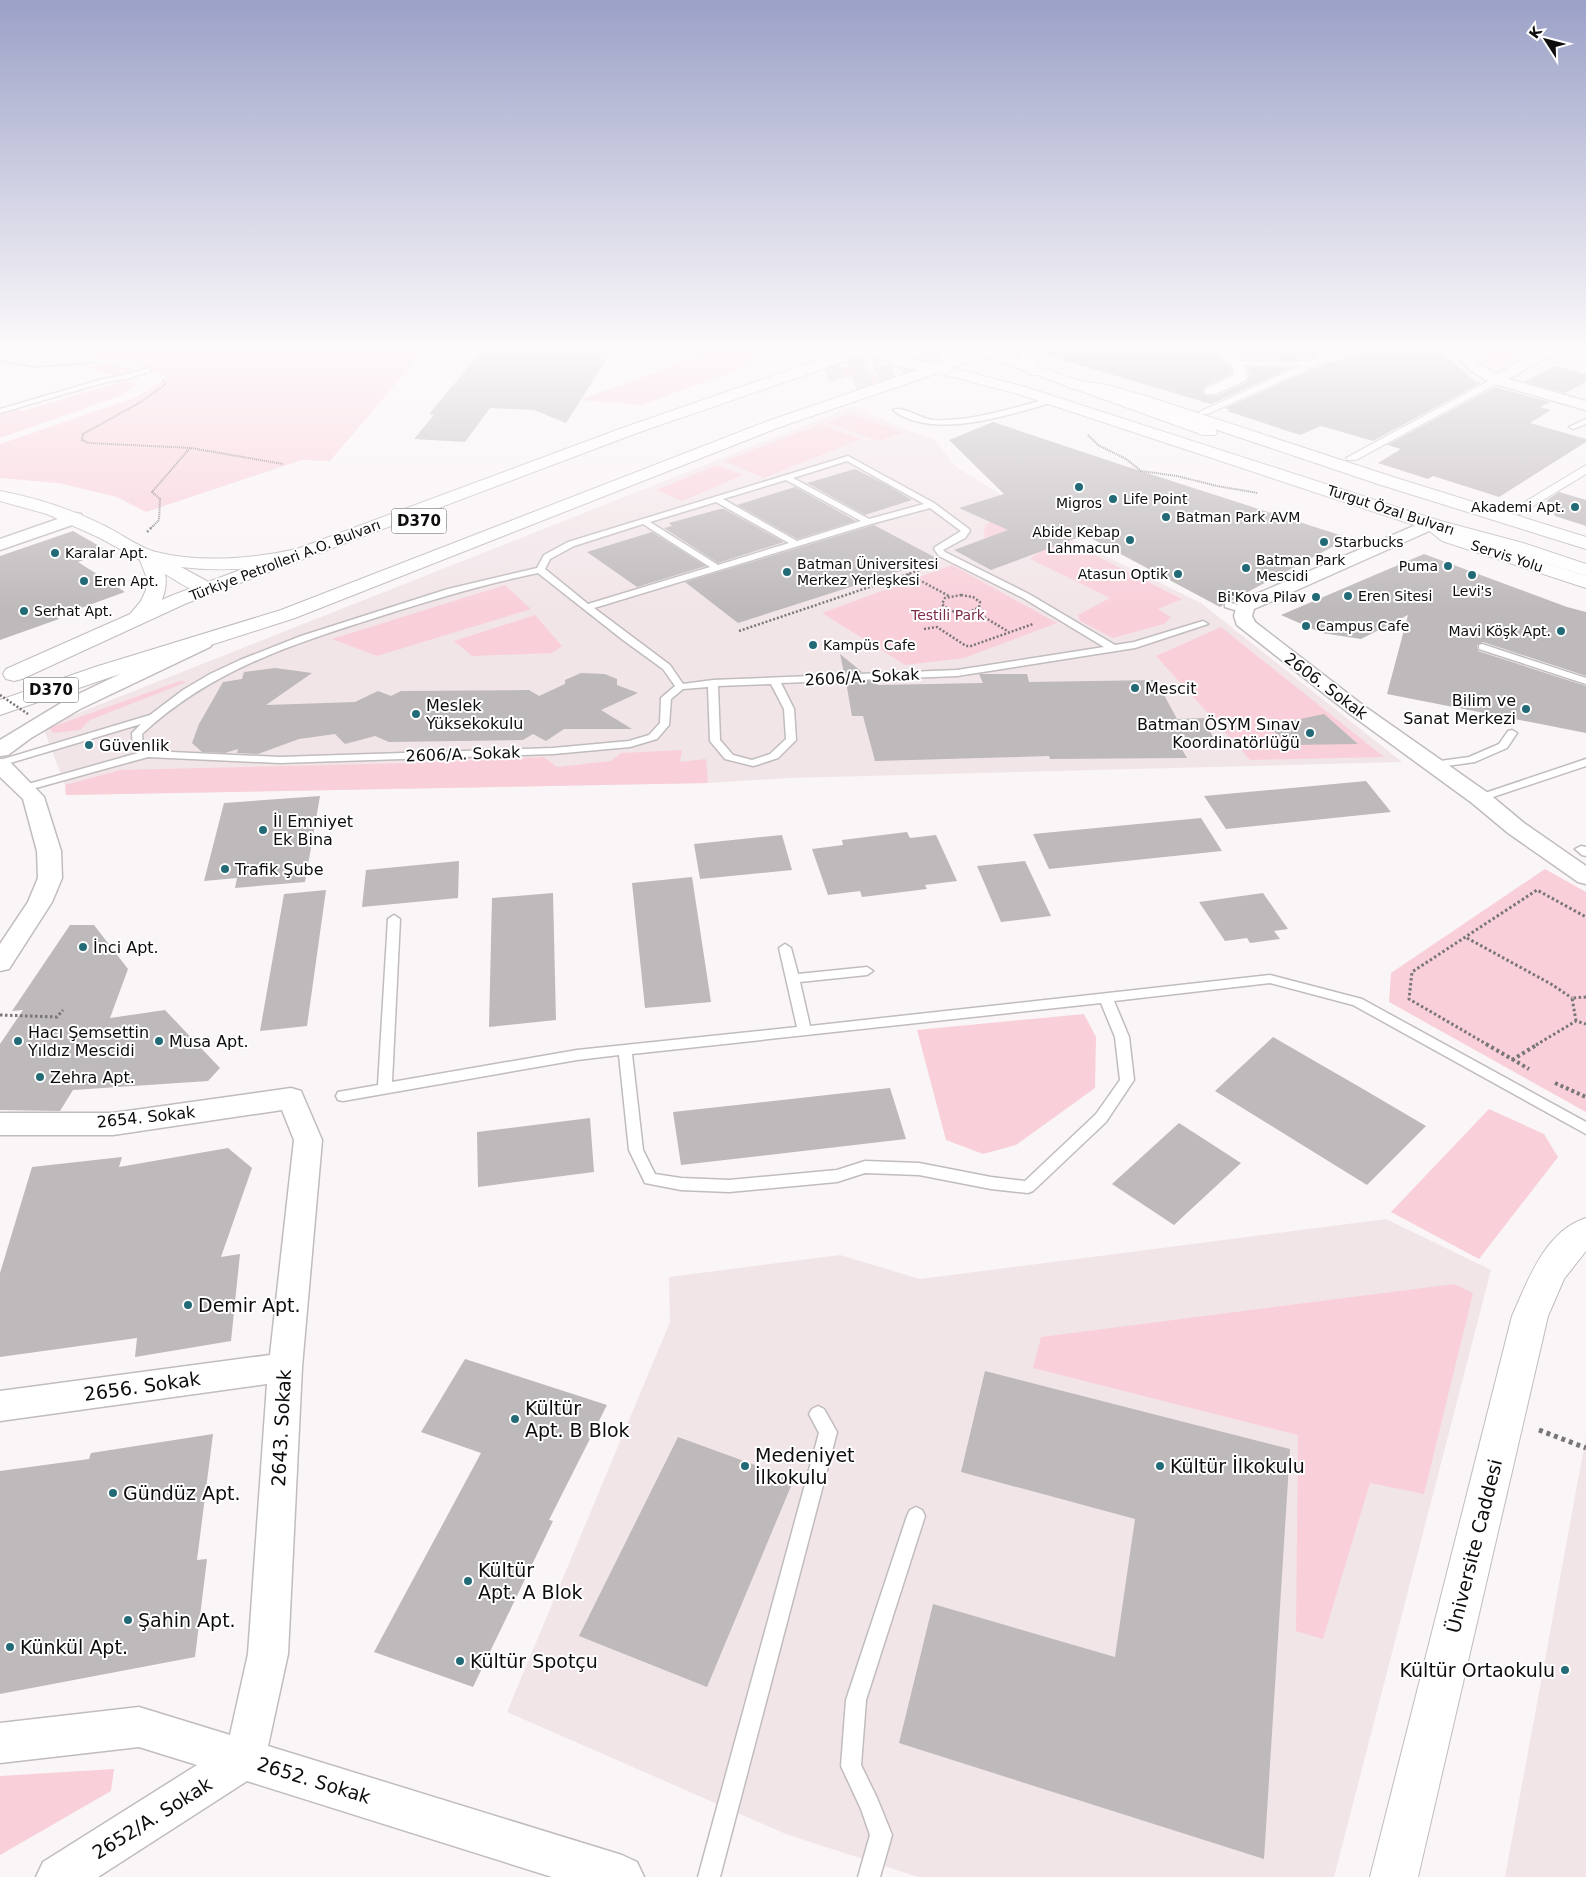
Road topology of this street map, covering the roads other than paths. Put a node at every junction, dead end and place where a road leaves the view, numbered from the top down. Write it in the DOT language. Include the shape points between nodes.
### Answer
graph roads {
  1 [pos="619,435"];
  2 [pos="650,435"];
  3 [pos="711,435"];
  4 [pos="747,435"];
  5 [pos="1156,435"];
  6 [pos="1216,435"];
  7 [pos="1247,435"];
  8 [pos="1395,435"];
  9 [pos="1352,458"];
  10 [pos="1586,468"];
  11 [pos="786,478"];
  12 [pos="4,498"];
  13 [pos="718,499"];
  14 [pos="931,505"];
  15 [pos="1516,511"];
  16 [pos="75,518"];
  17 [pos="644,521"];
  18 [pos="868,522"];
  19 [pos="1430,524"];
  20 [pos="1586,543"];
  21 [pos="796,544"];
  22 [pos="0,546"];
  23 [pos="305,552"];
  24 [pos="139,553"];
  25 [pos="1586,554"];
  26 [pos="717,568"];
  27 [pos="540,570"];
  28 [pos="1586,570"];
  29 [pos="1586,582"];
  30 [pos="208,589"];
  31 [pos="587,607"];
  32 [pos="136,619"];
  33 [pos="1203,624"];
  34 [pos="220,636"];
  35 [pos="1482,647"];
  36 [pos="1114,649"];
  37 [pos="103,672"];
  38 [pos="7,677"];
  39 [pos="774,681"];
  40 [pos="1586,681"];
  41 [pos="713,683"];
  42 [pos="680,686"];
  43 [pos="0,708"];
  44 [pos="152,718"];
  45 [pos="1512,733"];
  46 [pos="0,750"];
  47 [pos="148,754"];
  48 [pos="1586,762"];
  49 [pos="0,764"];
  50 [pos="1433,765"];
  51 [pos="25,788"];
  52 [pos="1480,798"];
  53 [pos="1586,877"];
  54 [pos="394,919"];
  55 [pos="786,948"];
  56 [pos="0,963"];
  57 [pos="867,971"];
  58 [pos="792,979"];
  59 [pos="1106,998"];
  60 [pos="805,1031"];
  61 [pos="625,1050"];
  62 [pos="386,1088"];
  63 [pos="343,1096"];
  64 [pos="291,1098"];
  65 [pos="0,1124"];
  66 [pos="1586,1129"];
  67 [pos="1586,1231"];
  68 [pos="285,1367"];
  69 [pos="0,1406"];
  70 [pos="818,1414"];
  71 [pos="916,1516"];
  72 [pos="0,1743"];
  73 [pos="246,1759"];
  74 [pos="58,1877"];
  75 [pos="622,1877"];
  76 [pos="709,1877"];
  77 [pos="869,1877"];
  78 [pos="1394,1877"];
  1 -- 23 [label="main road, Türkiye Petrolleri A.O. Bulvarı"];
  2 -- 38 [label="main road, Türkiye Petrolleri A.O. Bulvarı / D370" via="200,607"];
  3 -- 37 [label="main road, D370" via="471,524"];
  4 -- 34 [label="main road" via="288,614"];
  5 -- 19 [label="main road, Turgut Özal Bulvarı"];
  6 -- 25 [label="main road, Turgut Özal Bulvarı"];
  7 -- 20 [label="main road"];
  8 -- 9 [label="street"];
  10 -- 15 [label="street"];
  11 -- 13 [label="lane"];
  11 -- 14 [label="lane" via="848,458"];
  11 -- 18 [label="lane"];
  12 -- 16 [label="main road"];
  13 -- 17 [label="lane"];
  13 -- 21 [label="lane"];
  14 -- 18 [label="lane"];
  14 -- 36 [label="lane" via="966,531 938,548 942,554 1026,596"];
  16 -- 22 [label="street"];
  16 -- 24 [label="main road"];
  17 -- 26 [label="lane"];
  17 -- 27 [label="lane" via="571,544 547,557"];
  18 -- 21 [label="lane"];
  19 -- 28 [label="main road, Turgut Özal Bulvarı"];
  19 -- 29 [label="main road, Servis Yolu" via="1449,537"];
  19 -- 50 [label="street, 2606. Sokak" via="1236,606 1246,625 1256,634"];
  21 -- 26 [label="lane"];
  23 -- 24 [label="main road" via="233,566"];
  23 -- 30 [label="main road, Türkiye Petrolleri A.O. Bulvarı"];
  24 -- 30 [label="main road"];
  24 -- 32 [label="main road" via="156,571 157,585 153,600"];
  26 -- 31 [label="lane"];
  27 -- 31 [label="lane"];
  27 -- 44 [label="lane" via="424,599 286,644 229,669"];
  30 -- 32 [label="main road, Türkiye Petrolleri A.O. Bulvarı"];
  31 -- 42 [label="lane" via="667,667"];
  32 -- 38 [label="main road, Türkiye Petrolleri A.O. Bulvarı"];
  33 -- 36 [label="lane, 2606/A. Sokak"];
  34 -- 37 [label="main road"];
  34 -- 46 [label="street" via="41,722"];
  35 -- 40 [label="lane"];
  36 -- 39 [label="lane, 2606/A. Sokak" via="957,673"];
  37 -- 43 [label="main road, D370"];
  39 -- 41 [label="lane, 2606/A. Sokak"];
  39 -- 41 [label="lane" via="782,691 793,720 791,740 774,756 753,763 729,757 715,742"];
  41 -- 42 [label="lane, 2606/A. Sokak"];
  42 -- 47 [label="lane, 2606/A. Sokak" via="666,698 665,723 653,737 630,744 554,751 280,760"];
  44 -- 47 [label="lane" via="137,733 138,749"];
  44 -- 49 [label="lane"];
  45 -- 50 [label="lane" via="1503,746 1471,760"];
  47 -- 51 [label="lane, 2606/A. Sokak"];
  48 -- 52 [label="lane"];
  49 -- 51 [label="street"];
  50 -- 52 [label="street, 2606. Sokak"];
  51 -- 56 [label="street" via="33,798 46,842 50,878 40,902"];
  52 -- 53 [label="street, 2606. Sokak" via="1516,828"];
  54 -- 62 [label="lane"];
  55 -- 58 [label="lane"];
  57 -- 58 [label="lane"];
  58 -- 60 [label="lane"];
  59 -- 60 [label="lane"];
  59 -- 61 [label="lane" via="1122,1037 1127,1080 1101,1118 1028,1187 919,1169 865,1167 837,1176 729,1186 650,1179 636,1150"];
  59 -- 66 [label="lane" via="1270,980 1357,1002"];
  60 -- 61 [label="lane"];
  61 -- 62 [label="lane" via="577,1055"];
  62 -- 63 [label="lane"];
  64 -- 65 [label="street, 2654. Sokak" via="114,1124"];
  64 -- 68 [label="street, 2643. Sokak" via="308,1140"];
  67 -- 78 [label="main road, Üniversite Caddesi" via="1570,1243 1547,1277 1530,1316"];
  68 -- 69 [label="street, 2656. Sokak"];
  68 -- 73 [label="street, 2643. Sokak" via="268,1654"];
  70 -- 76 [label="lane" via="828,1432"];
  71 -- 77 [label="lane" via="856,1700 851,1766 881,1835"];
  72 -- 73 [label="street, 2652. Sokak" via="139,1728"];
  73 -- 74 [label="street, 2652/A. Sokak"];
  73 -- 75 [label="street, 2652. Sokak"];
}
